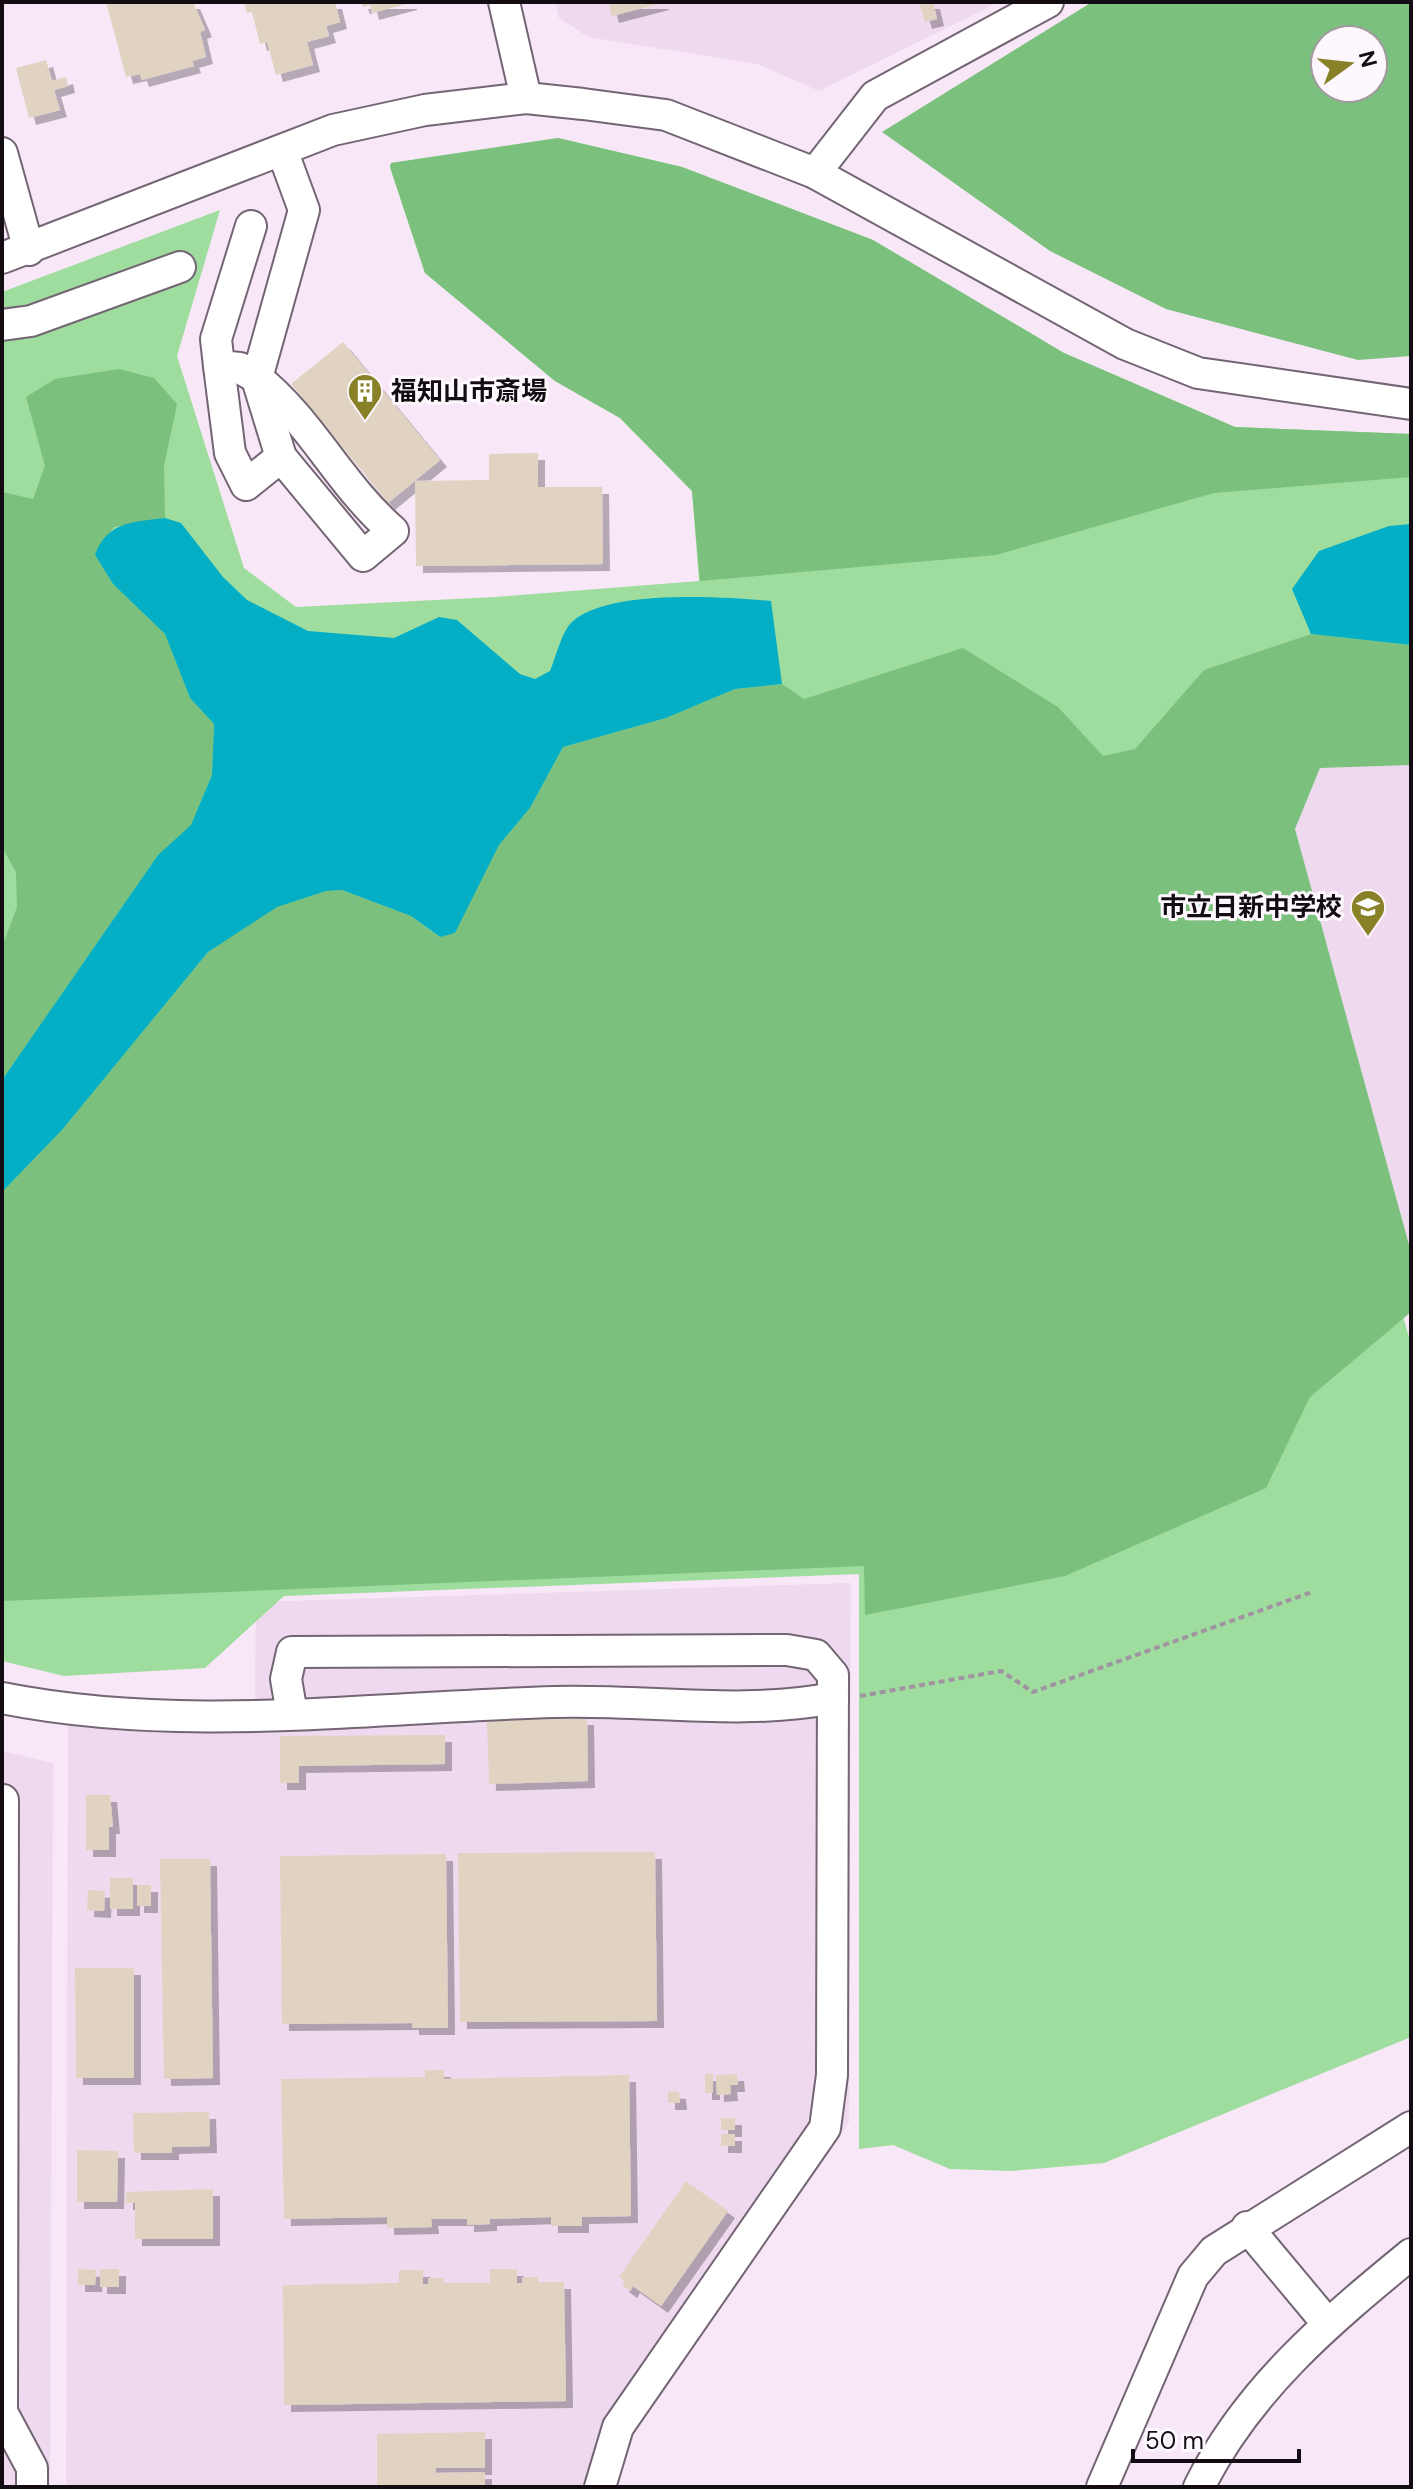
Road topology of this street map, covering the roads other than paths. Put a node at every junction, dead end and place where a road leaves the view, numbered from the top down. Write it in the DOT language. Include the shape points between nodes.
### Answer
graph roads {
  1 [pos="504,2"];
  2 [pos="1048,2"];
  3 [pos="526,98"];
  4 [pos="282,150"];
  5 [pos="2,153"];
  6 [pos="815,173"];
  7 [pos="251,226"];
  8 [pos="16,254"];
  9 [pos="180,267"];
  10 [pos="2,325"];
  11 [pos="219,366"];
  12 [pos="257,378"];
  13 [pos="1411,404"];
  14 [pos="281,457"];
  15 [pos="2,1698"];
  16 [pos="833,1698"];
  17 [pos="292,1714"];
  18 [pos="3,1800"];
  19 [pos="1411,2127"];
  20 [pos="1247,2227"];
  21 [pos="1411,2254"];
  22 [pos="1327,2323"];
  23 [pos="2,2412"];
  24 [pos="32,2487"];
  25 [pos="600,2487"];
  26 [pos="1102,2487"];
  27 [pos="1199,2487"];
  1 -- 3 [label="street"];
  2 -- 6 [label="street" via="875,96"];
  3 -- 4 [label="street" via="425,110 333,130"];
  3 -- 6 [label="street" via="666,115"];
  4 -- 8 [label="street"];
  4 -- 12 [label="street" via="304,210"];
  5 -- 8 [label="street"];
  6 -- 13 [label="street" via="1125,344 1198,373"];
  7 -- 11 [label="street" via="216,339"];
  9 -- 10 [label="street" via="31,321"];
  11 -- 12 [label="street" via="240,368"];
  11 -- 14 [label="street" via="230,453 246,485"];
  12 -- 14 [label="street"];
  12 -- 14 [label="street" via="281,398 362,504 393,531 363,556"];
  15 -- 17 [label="street" via="109,1714"];
  16 -- 17 [label="street" via="793,1706 556,1702"];
  16 -- 17 [label="street" via="833,1675 816,1655 787,1650 292,1652 286,1679"];
  16 -- 25 [label="street" via="832,2075 825,2128 618,2427"];
  18 -- 23 [label="street"];
  19 -- 20 [label="street"];
  20 -- 22 [label="street"];
  20 -- 26 [label="street" via="1214,2251 1193,2276"];
  21 -- 22 [label="street"];
  22 -- 27 [label="street" via="1251,2403"];
  23 -- 24 [label="street" via="32,2468"];
}
